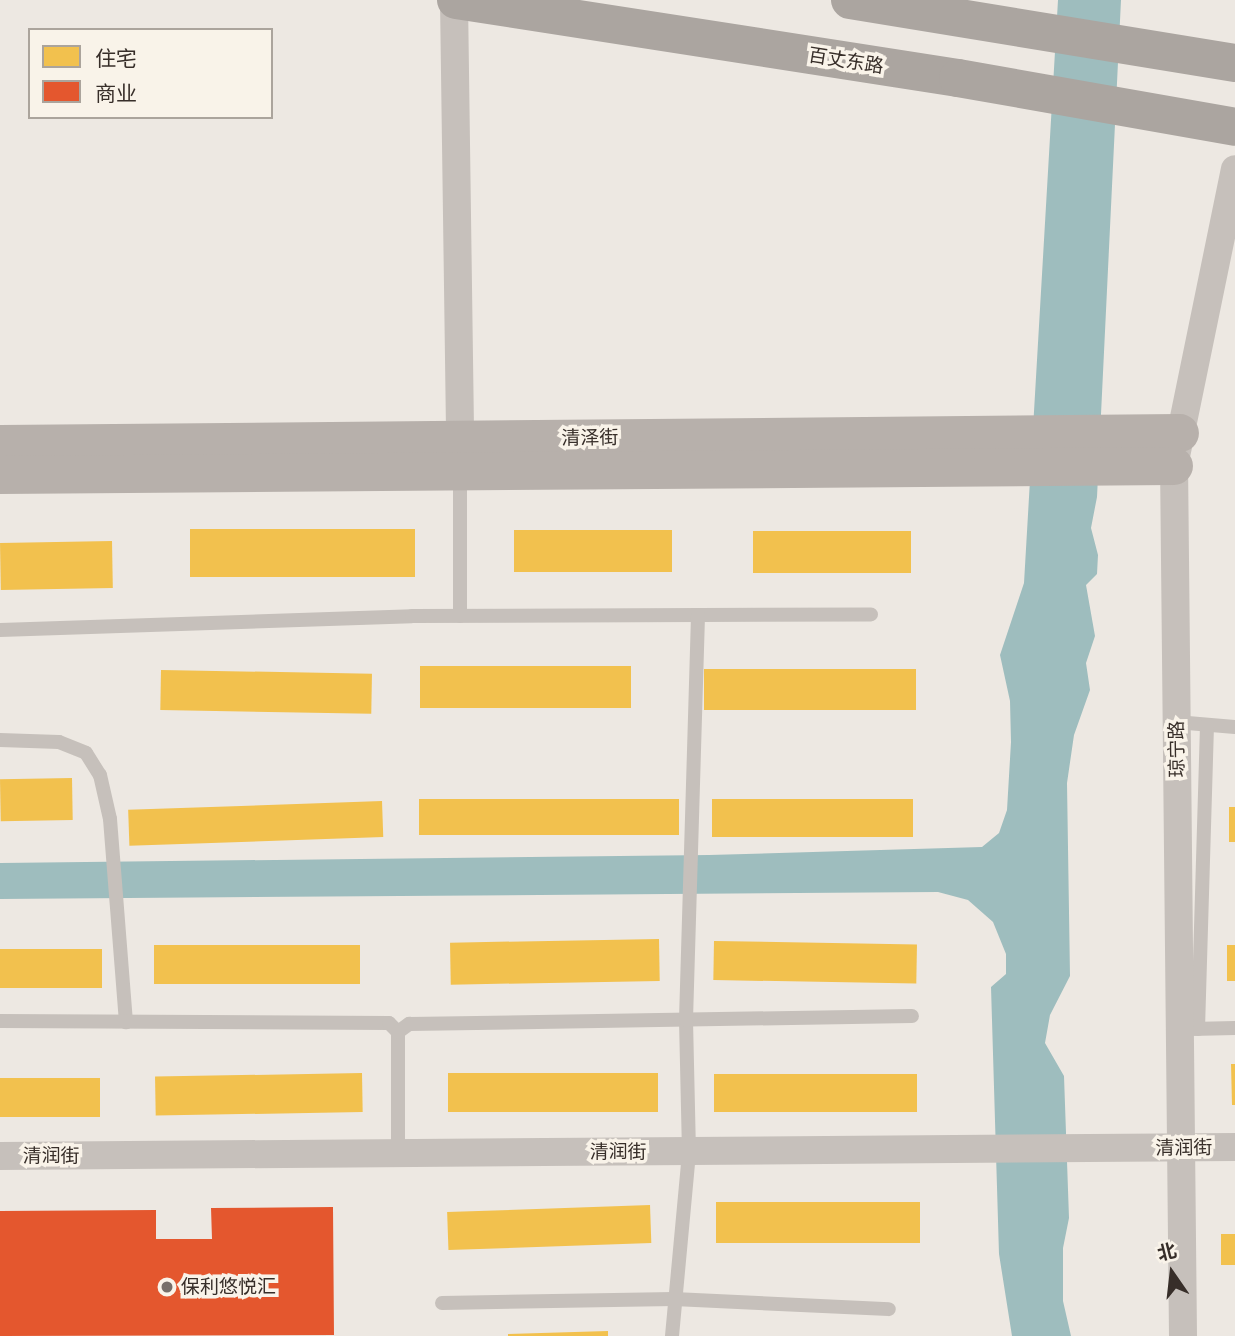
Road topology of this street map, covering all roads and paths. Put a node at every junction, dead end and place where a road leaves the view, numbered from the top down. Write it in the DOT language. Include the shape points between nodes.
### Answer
graph roads {
  1 [pos="455,0"];
  2 [pos="850,0"];
  3 [pos="955,8"];
  4 [pos="1235,63"];
  5 [pos="1235,127"];
  6 [pos="1235,169"];
  7 [pos="0,444"];
  8 [pos="1177,449"];
  9 [pos="460,455"];
  10 [pos="0,475"];
  11 [pos="871,614"];
  12 [pos="698,615"];
  13 [pos="460,616"];
  14 [pos="0,630"];
  15 [pos="1176,722"];
  16 [pos="1207,725"];
  17 [pos="1235,727"];
  18 [pos="0,740"];
  19 [pos="912,1016"];
  20 [pos="686,1020"];
  21 [pos="0,1021"];
  22 [pos="126,1022"];
  23 [pos="1235,1028"];
  24 [pos="1189,1029"];
  25 [pos="398,1032"];
  26 [pos="1235,1147"];
  27 [pos="1181,1148"];
  28 [pos="688,1152"];
  29 [pos="398,1154"];
  30 [pos="0,1156"];
  31 [pos="674,1299"];
  32 [pos="442,1303"];
  33 [pos="889,1310"];
  34 [pos="672,1336"];
  35 [pos="1183,1336"];
  1 -- 5 [label="main road, 百丈东路" via="958,78"];
  1 -- 9 [label="street"];
  2 -- 3 [label="main road"];
  3 -- 4 [label="main road"];
  6 -- 8 [label="street, 琼宁路"];
  7 -- 9 [label="street, 清泽街"];
  8 -- 9 [label="street, 清泽街"];
  8 -- 15 [label="street, 琼宁路"];
  9 -- 10 [label="street, 清泽街"];
  9 -- 13 [label="lane"];
  11 -- 12 [label="lane"];
  12 -- 13 [label="lane"];
  12 -- 20 [label="lane"];
  13 -- 14 [label="lane"];
  15 -- 16 [label="lane"];
  15 -- 24 [label="street, 琼宁路"];
  16 -- 17 [label="lane"];
  16 -- 24 [label="lane"];
  18 -- 22 [label="lane" via="59,742 86,753 100,775 110,819"];
  19 -- 20 [label="lane"];
  20 -- 25 [label="lane" via="409,1024"];
  20 -- 28 [label="lane"];
  21 -- 22 [label="lane"];
  22 -- 25 [label="lane" via="389,1023"];
  23 -- 24 [label="lane"];
  24 -- 27 [label="street, 琼宁路"];
  25 -- 29 [label="lane"];
  26 -- 27 [label="street, 清润街"];
  27 -- 28 [label="street, 清润街"];
  27 -- 35 [label="street, 琼宁路"];
  28 -- 29 [label="street, 清润街"];
  28 -- 31 [label="lane"];
  29 -- 30 [label="street, 清润街"];
  31 -- 32 [label="lane"];
  31 -- 33 [label="lane"];
  31 -- 34 [label="lane"];
}
